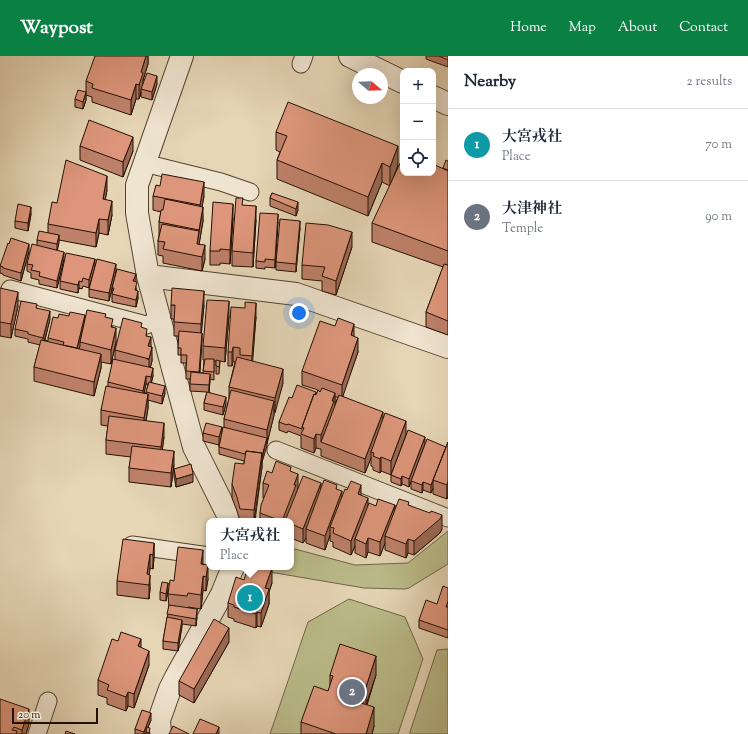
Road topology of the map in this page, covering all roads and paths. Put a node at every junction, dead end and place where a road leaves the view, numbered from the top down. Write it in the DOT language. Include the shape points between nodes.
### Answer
graph roads {
  1 [pos="182,56"];
  2 [pos="350,56"];
  3 [pos="400,81"];
  4 [pos="436,98"];
  5 [pos="448,104"];
  6 [pos="144,163"];
  7 [pos="250,192"];
  8 [pos="148,276"];
  9 [pos="10,289"];
  10 [pos="160,320"];
  11 [pos="448,347"];
  12 [pos="276,450"];
  13 [pos="229,518"];
  14 [pos="448,518"];
  15 [pos="128,544"];
  16 [pos="206,556"];
  17 [pos="232,570"];
  18 [pos="48,701"];
  19 [pos="37,734"];
  20 [pos="160,734"];
  1 -- 6 [label="street"];
  2 -- 3 [label="street"];
  4 -- 5 [label="street"];
  6 -- 7 [label="lane"];
  6 -- 8 [label="street" via="137,185 137,213"];
  8 -- 10 [label="street"];
  8 -- 11 [label="street" via="296,294"];
  9 -- 10 [label="lane" via="146,325"];
  10 -- 13 [label="street" via="194,447"];
  12 -- 14 [label="lane"];
  15 -- 16 [label="lane"];
  17 -- 20 [label="street" via="222,594 170,689 160,720"];
  18 -- 19 [label="lane"];
}
